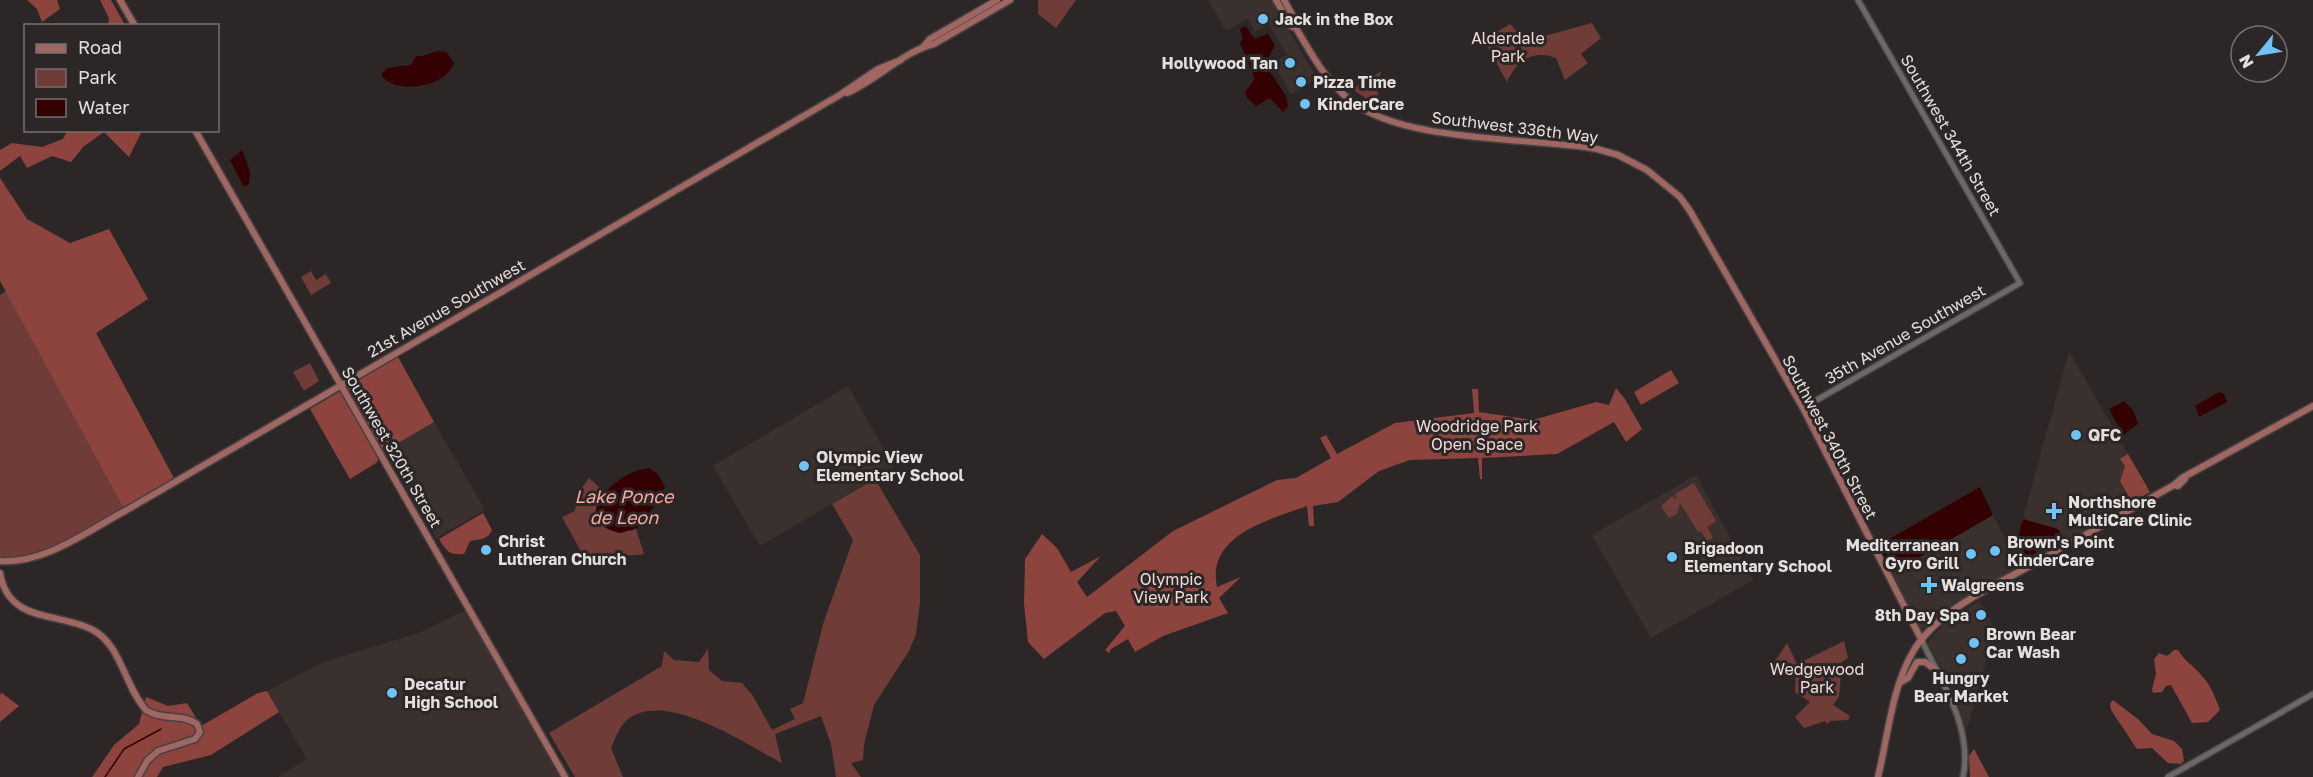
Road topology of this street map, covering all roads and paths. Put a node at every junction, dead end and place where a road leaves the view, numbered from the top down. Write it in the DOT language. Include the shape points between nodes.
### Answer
graph roads {
  1 [pos="120,0"];
  2 [pos="998,0"];
  3 [pos="1010,0"];
  4 [pos="1276,0"];
  5 [pos="1284,0"];
  6 [pos="1858,0"];
  7 [pos="134,24"];
  8 [pos="1296,28"];
  9 [pos="924,46"];
  10 [pos="196,132"];
  11 [pos="1647,170"];
  12 [pos="2020,284"];
  13 [pos="341,385"];
  14 [pos="2313,406"];
  15 [pos="1803,408"];
  16 [pos="0,561"];
  17 [pos="0,573"];
  18 [pos="1922,640"];
  19 [pos="1936,671"];
  20 [pos="1901,682"];
  21 [pos="2313,694"];
  22 [pos="138,777"];
  23 [pos="565,777"];
  24 [pos="1878,777"];
  25 [pos="1963,777"];
  26 [pos="2168,777"];
  1 -- 7 [label="main road"];
  2 -- 9 [label="main road, 21st Avenue Southwest"];
  3 -- 9 [label="main road, 21st Avenue Southwest"];
  4 -- 8 [label="main road"];
  5 -- 8 [label="main road"];
  6 -- 12 [label="street, Southwest 344th Street"];
  8 -- 11 [label="main road, Southwest 336th Way" via="1322,72 1353,103 1377,116 1426,130 1597,149"];
  9 -- 13 [label="main road, 21st Avenue Southwest" via="878,69"];
  10 -- 13 [label="main road, Southwest 320th Street"];
  11 -- 15 [label="main road, Southwest 340th Street" via="1680,197 1690,211"];
  12 -- 15 [label="street, 35th Avenue Southwest"];
  13 -- 16 [label="main road, 21st Avenue Southwest" via="60,546 22,560"];
  13 -- 23 [label="main road, Southwest 320th Street"];
  14 -- 18 [label="main road" via="1958,608"];
  15 -- 18 [label="main road, Southwest 340th Street"];
  17 -- 22 [label="main road" via="8,594 21,607 53,620 86,627 104,638 146,710 156,716 197,724 200,732 195,739 158,751"];
  18 -- 19 [label="street, Southwest 340th Street"];
  18 -- 20 [label="main road"];
  19 -- 20 [label="main road" via="1917,662"];
  19 -- 25 [label="street, Southwest 340th Street" via="1963,735"];
  20 -- 24 [label="main road"];
  21 -- 26 [label="street"];
}
